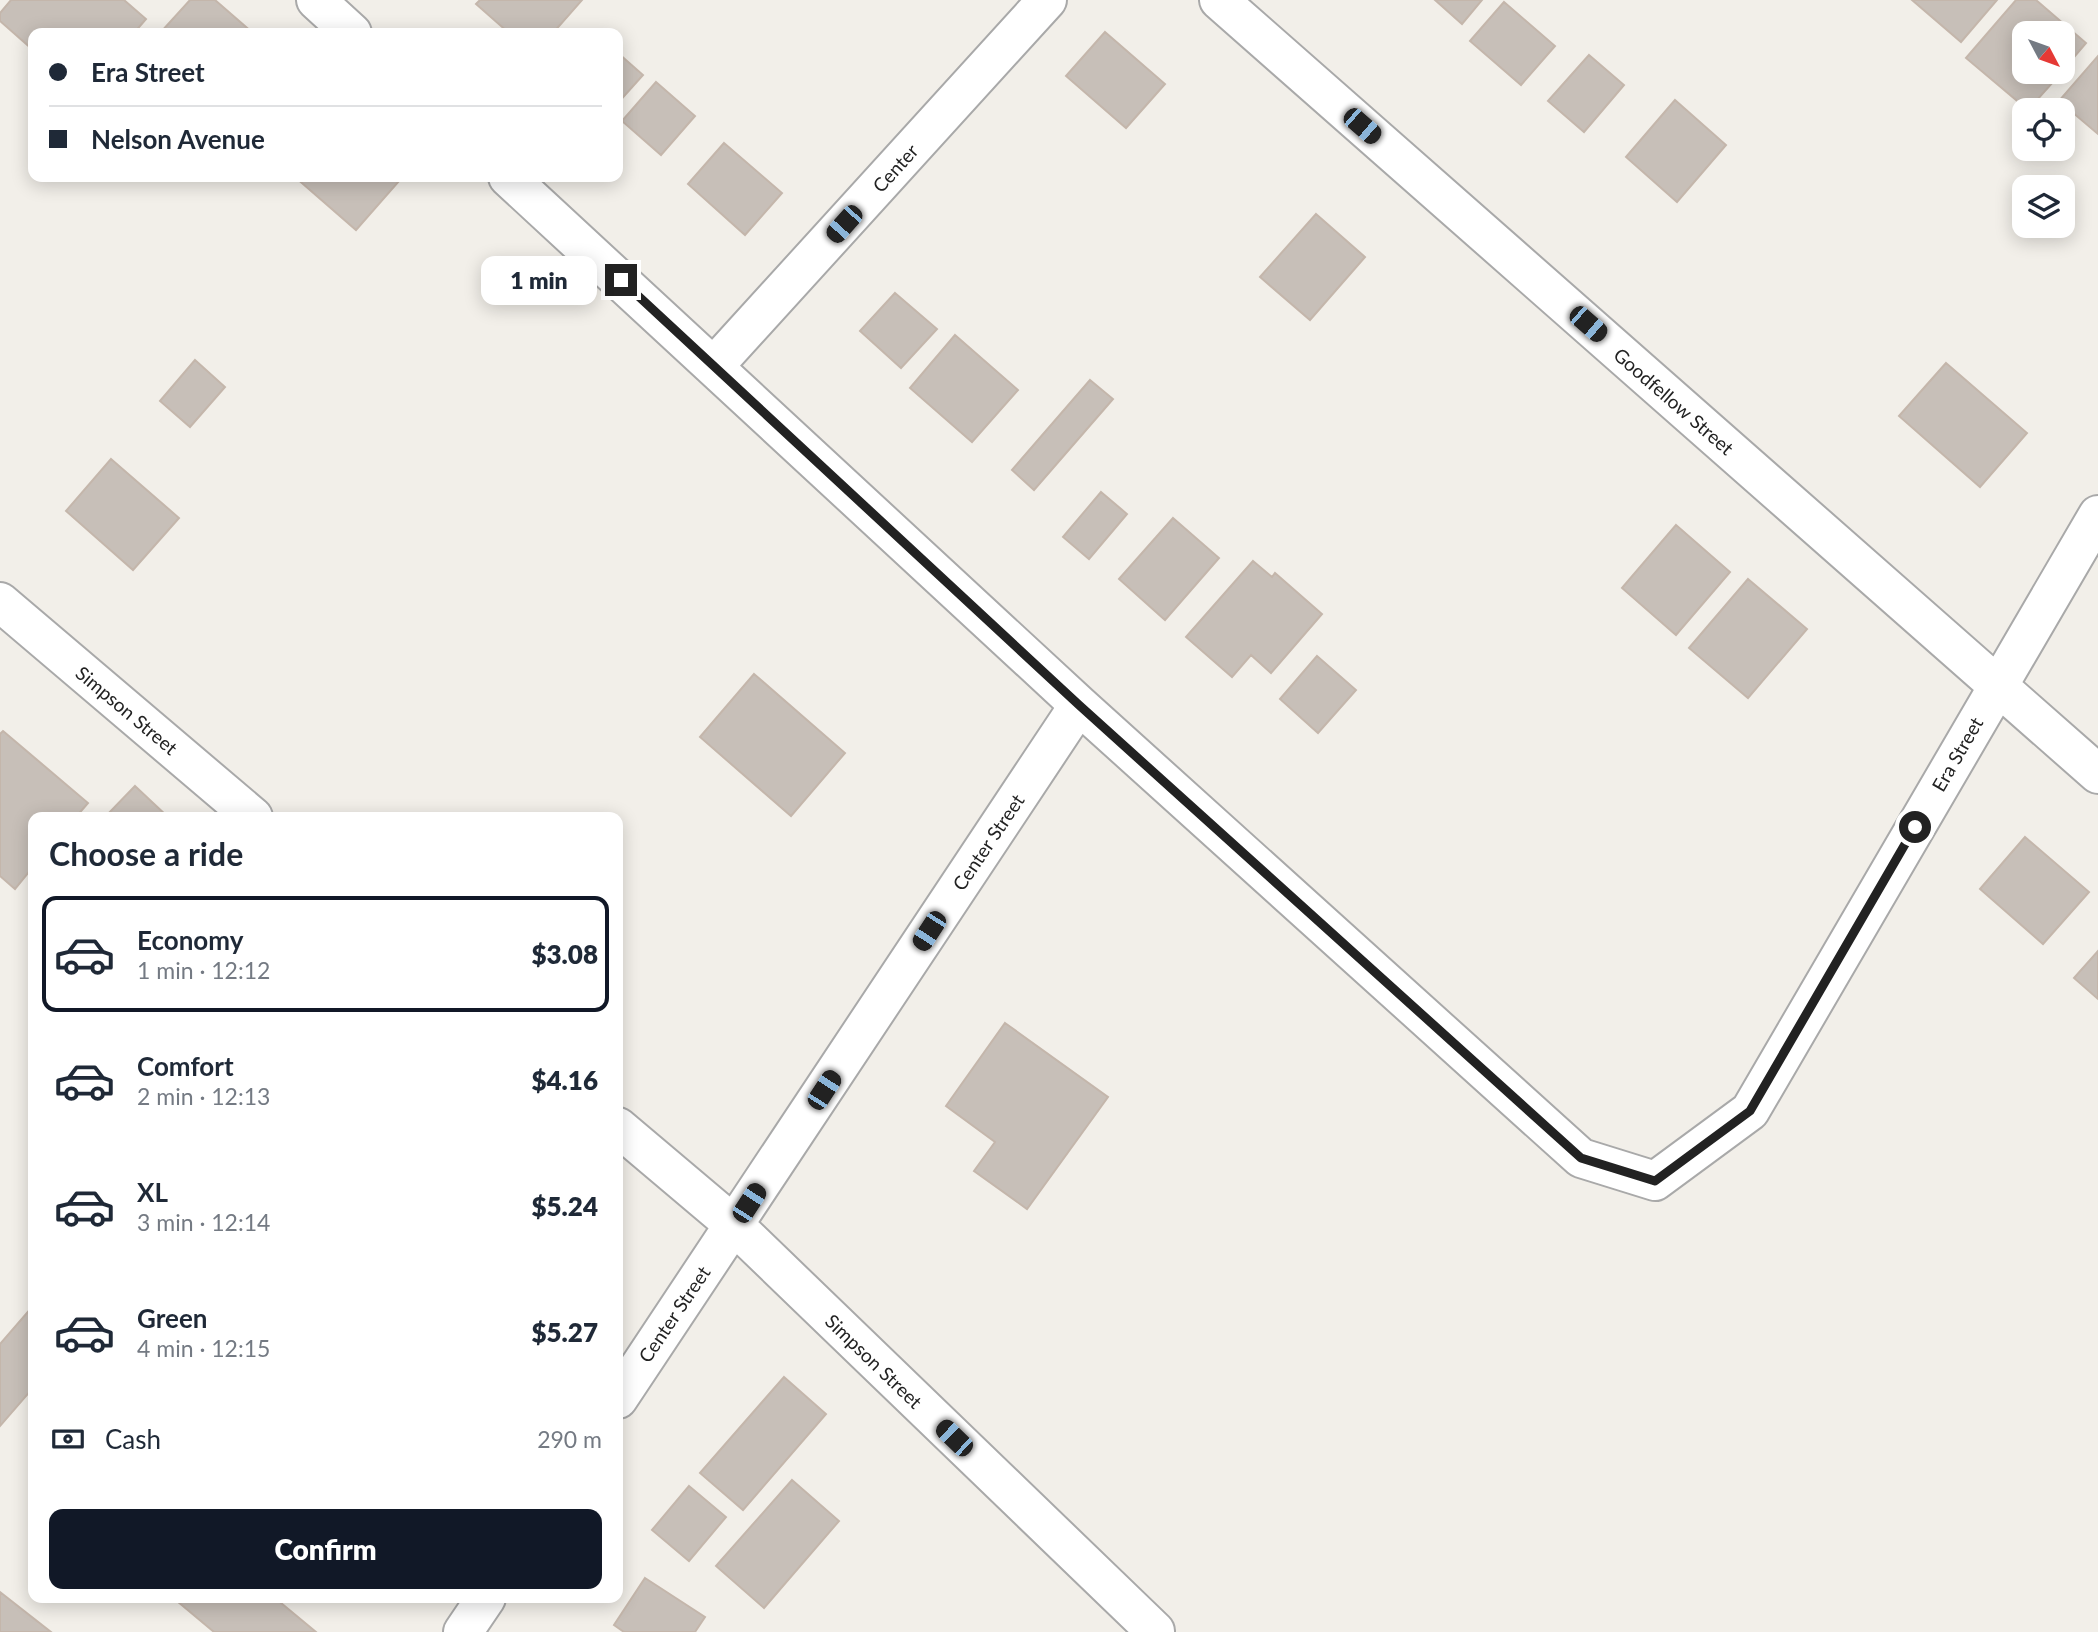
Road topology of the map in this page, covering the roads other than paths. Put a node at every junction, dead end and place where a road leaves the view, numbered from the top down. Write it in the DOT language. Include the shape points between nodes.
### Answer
graph roads {
  1 [pos="316,0"];
  2 [pos="1047,0"];
  3 [pos="1219,0"];
  4 [pos="347,28"];
  5 [pos="513,182"];
  6 [pos="714,366"];
  7 [pos="2098,515"];
  8 [pos="0,602"];
  9 [pos="1997,685"];
  10 [pos="1079,705"];
  11 [pos="2098,774"];
  12 [pos="247,812"];
  13 [pos="623,1131"];
  14 [pos="734,1225"];
  15 [pos="623,1392"];
  16 [pos="483,1603"];
  17 [pos="1155,1631"];
  18 [pos="463,1632"];
  1 -- 4 [label="street"];
  2 -- 6 [label="street, Center"];
  3 -- 9 [label="street, Goodfellow Street"];
  5 -- 6 [label="street"];
  6 -- 10 [label="street"];
  7 -- 9 [label="street, Era Street"];
  8 -- 12 [label="street, Simpson Street"];
  9 -- 10 [label="street, Era Street" via="1750,1111 1655,1181 1581,1158"];
  9 -- 11 [label="street, Goodfellow Street"];
  10 -- 14 [label="street, Center Street"];
  13 -- 14 [label="street, Simpson Street"];
  14 -- 15 [label="street, Center Street"];
  14 -- 17 [label="street, Simpson Street"];
  16 -- 18 [label="street"];
}
